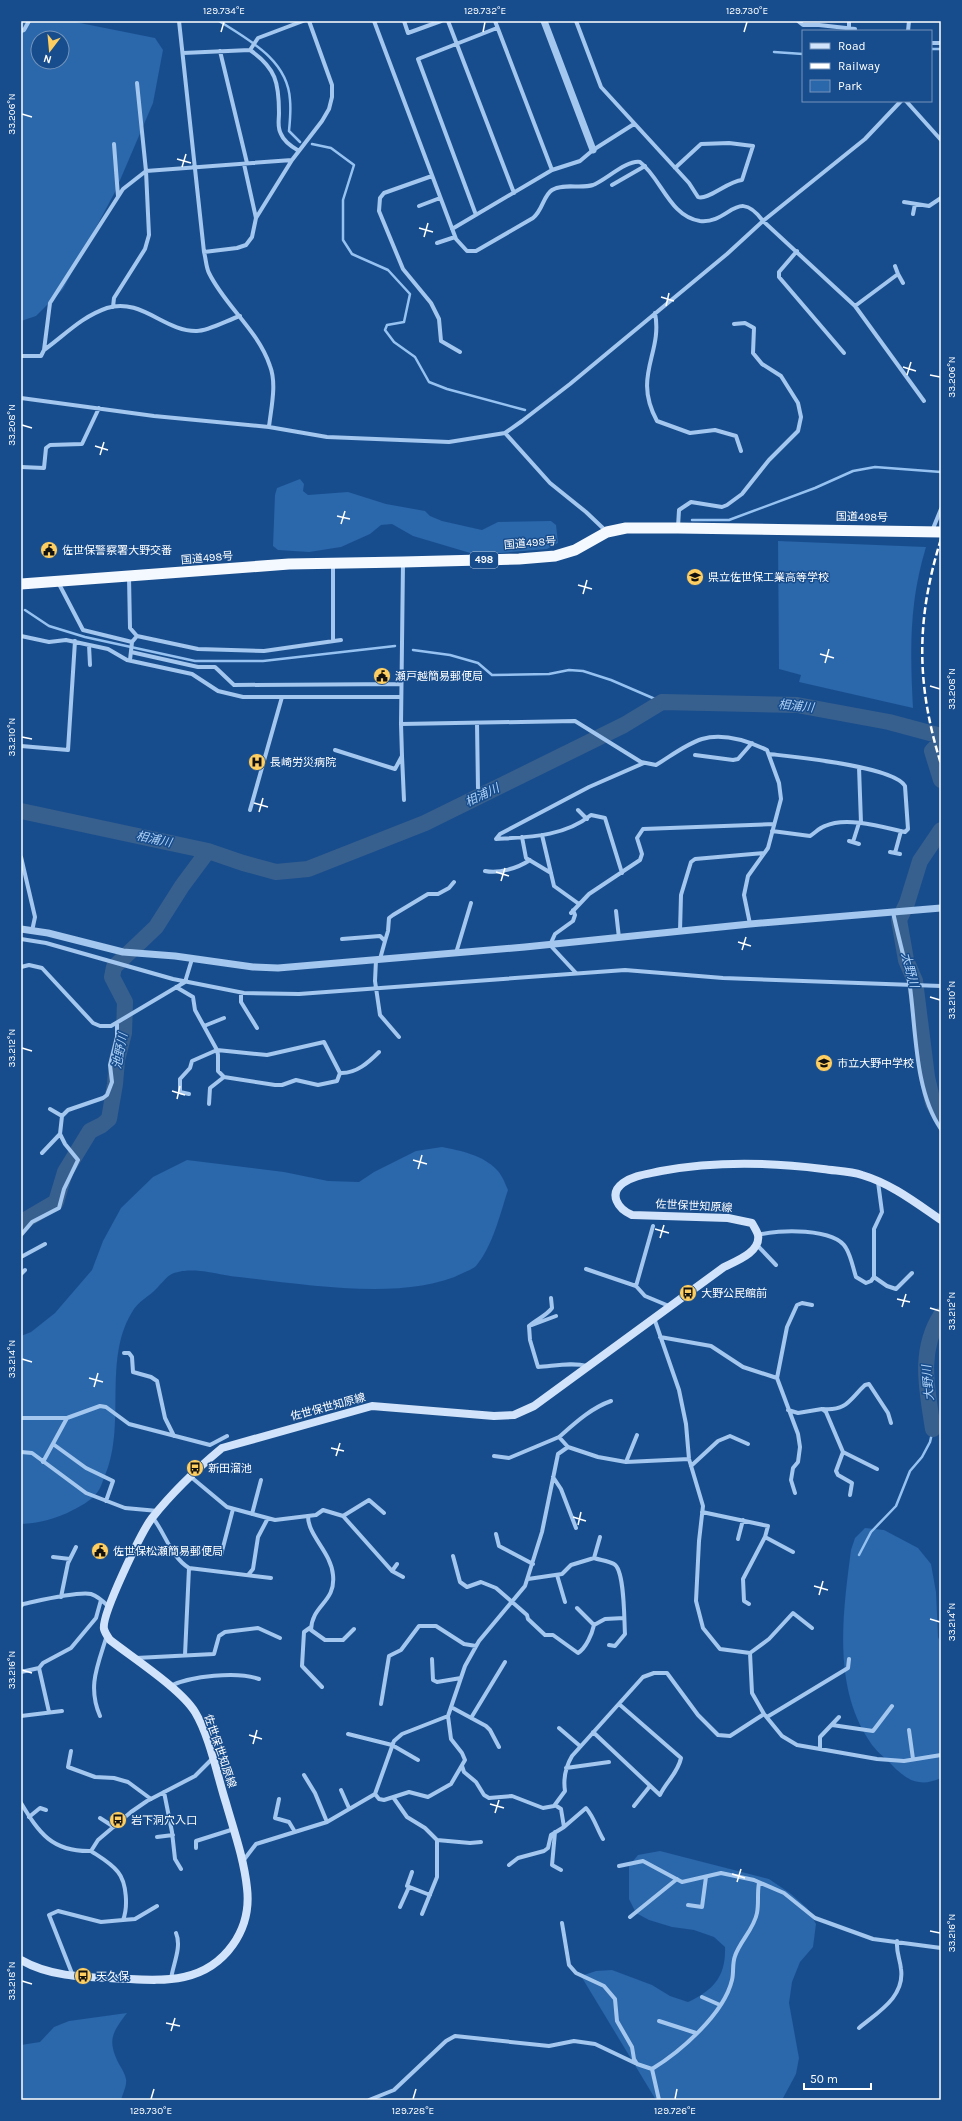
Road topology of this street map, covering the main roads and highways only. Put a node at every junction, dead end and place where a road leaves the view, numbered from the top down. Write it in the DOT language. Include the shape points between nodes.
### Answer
graph roads {
  1 [pos="936,532"];
  2 [pos="21,584"];
  3 [pos="941,1220"];
  4 [pos="21,1960"];
  1 -- 2 [label="highway, 国道498号 / 498" via="626,528 607,532 574,550 555,556 289,564"];
  3 -- 4 [label="main road, 佐世保世知原線" via="894,1188 862,1175 803,1166 736,1162 683,1167 633,1176 622,1184 617,1194 616,1202 622,1211 632,1215 728,1218 752,1223 758,1235 756,1245 748,1255 724,1266 534,1406 514,1415 494,1416 372,1406 268,1434 218,1451 155,1514 142,1533 105,1619 104,1630 110,1640 180,1695 195,1712 243,1861 248,1889 244,1924 236,1943 224,1957 203,1971 183,1978 156,1980 73,1976 51,1973"];
}
